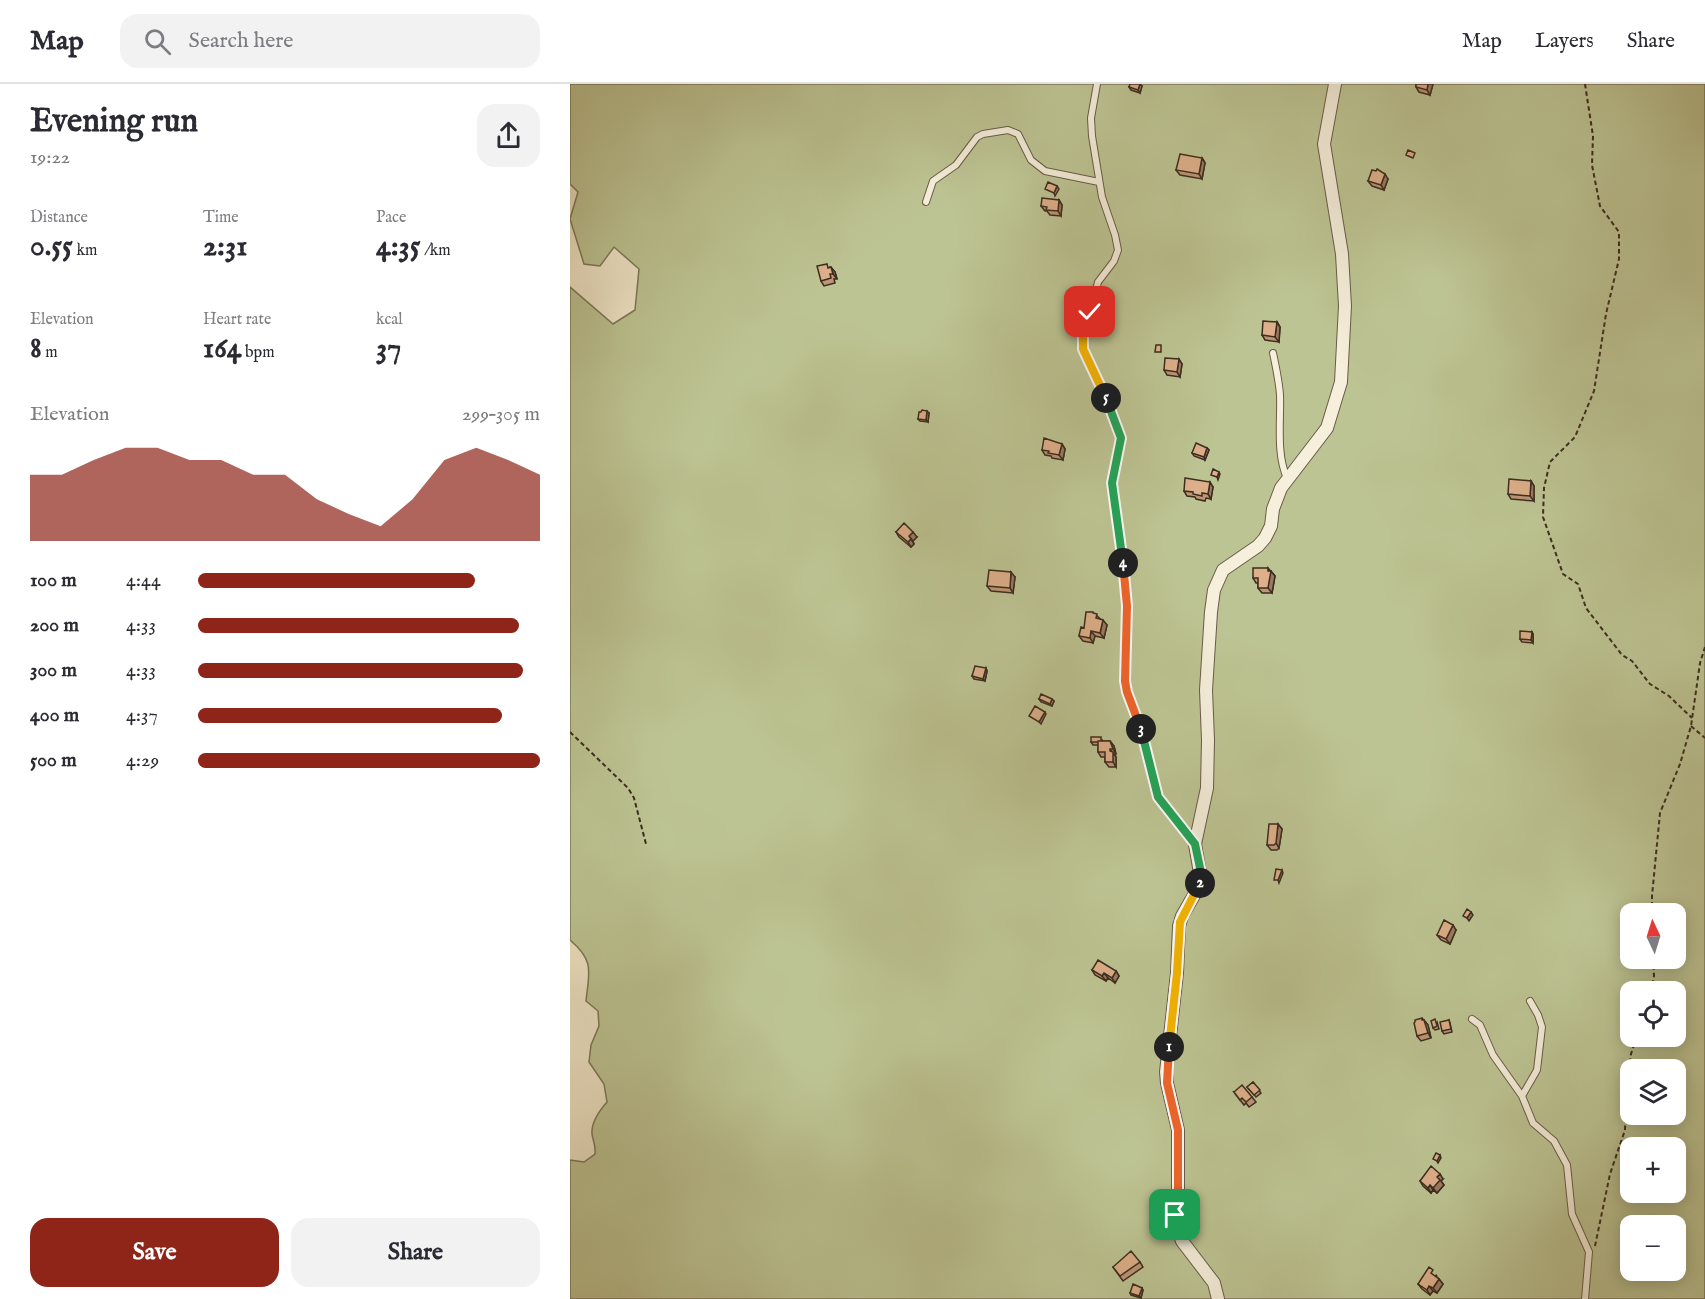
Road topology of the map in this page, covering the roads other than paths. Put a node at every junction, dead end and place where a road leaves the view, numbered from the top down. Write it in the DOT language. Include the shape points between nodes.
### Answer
graph roads {
  1 [pos="1097,84"];
  2 [pos="1335,84"];
  3 [pos="1099,182"];
  4 [pos="926,202"];
  5 [pos="1273,353"];
  6 [pos="1287,479"];
  7 [pos="1195,844"];
  8 [pos="1530,1001"];
  9 [pos="1472,1019"];
  10 [pos="1522,1096"];
  11 [pos="1218,1299"];
  12 [pos="1585,1299"];
  1 -- 3 [label="lane" via="1091,125"];
  2 -- 6 [label="street" via="1324,144 1342,254 1345,306 1341,382 1327,428"];
  3 -- 4 [label="lane" via="1045,171 1031,160 1018,134 1008,130 977,137 956,165 933,181"];
  3 -- 7 [label="lane" via="1116,235 1118,256 1098,282 1083,341 1086,358 1121,438 1112,483 1126,593 1125,681 1150,758 1155,789"];
  5 -- 6 [label="lane" via="1280,394 1281,459"];
  6 -- 7 [label="street" via="1276,498 1265,538 1223,570 1214,590 1206,690 1207,788"];
  7 -- 11 [label="street" via="1201,879 1179,926 1167,1083 1178,1130 1175,1221 1182,1241 1214,1283"];
  8 -- 10 [label="lane" via="1542,1027 1538,1070"];
  9 -- 10 [label="lane" via="1480,1025 1493,1055"];
  10 -- 12 [label="lane" via="1533,1123 1554,1142 1567,1165 1573,1220 1590,1257"];
}
